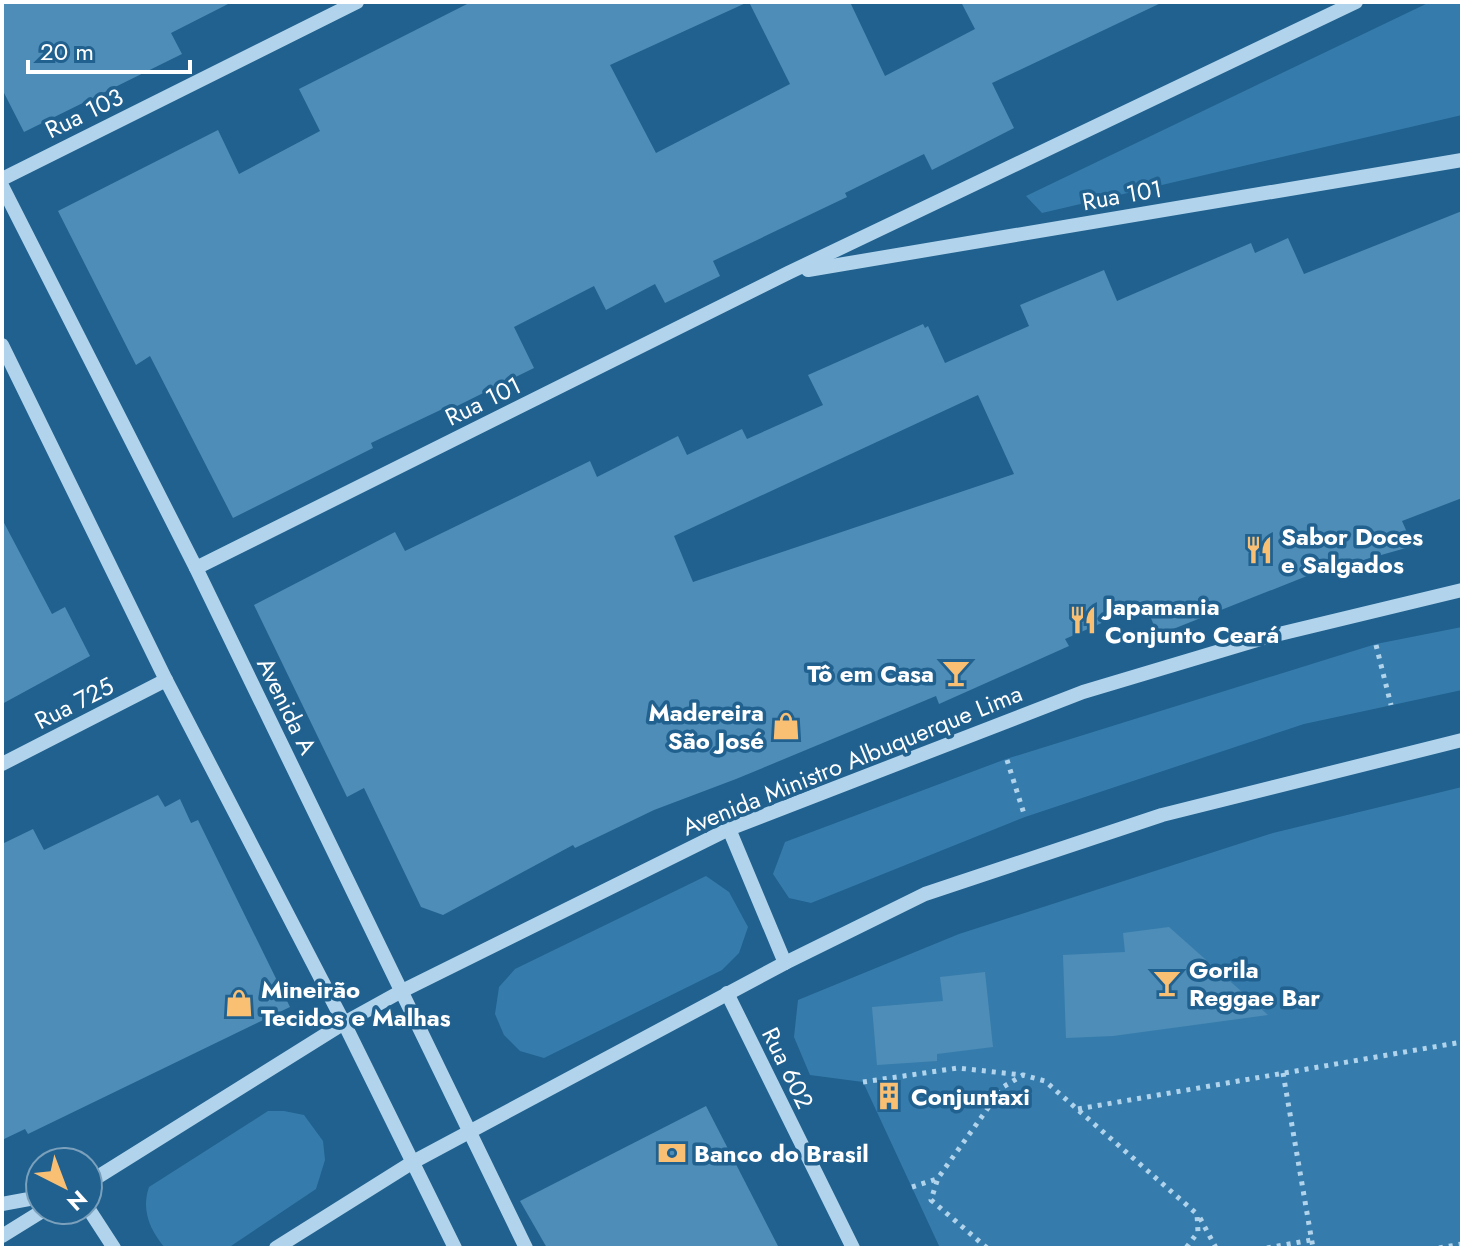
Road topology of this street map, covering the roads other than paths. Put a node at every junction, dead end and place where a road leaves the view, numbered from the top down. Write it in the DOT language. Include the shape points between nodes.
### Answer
graph roads {
  1 [pos="357,2"];
  2 [pos="1356,2"];
  3 [pos="1462,160"];
  4 [pos="2,179"];
  5 [pos="2,186"];
  6 [pos="788,273"];
  7 [pos="2,345"];
  8 [pos="196,568"];
  9 [pos="1462,590"];
  10 [pos="166,680"];
  11 [pos="1462,740"];
  12 [pos="2,764"];
  13 [pos="729,829"];
  14 [pos="785,963"];
  15 [pos="400,992"];
  16 [pos="727,993"];
  17 [pos="344,1023"];
  18 [pos="470,1131"];
  19 [pos="413,1162"];
  20 [pos="104,1173"];
  21 [pos="24,1200"];
  22 [pos="2,1204"];
  23 [pos="24,1222"];
  24 [pos="100,1226"];
  25 [pos="2,1236"];
  26 [pos="114,1248"];
  27 [pos="276,1248"];
  28 [pos="455,1248"];
  29 [pos="526,1248"];
  30 [pos="853,1248"];
  1 -- 4 [label="street, Rua 103"];
  2 -- 6 [label="street, Rua 101"];
  3 -- 6 [label="street, Rua 101"];
  5 -- 8 [label="street, Avenida A"];
  6 -- 8 [label="street, Rua 101"];
  7 -- 10 [label="street"];
  8 -- 15 [label="street, Avenida A"];
  9 -- 13 [label="street, Avenida Ministro Albuquerque Lima" via="1267,637 1083,692"];
  10 -- 12 [label="street, Rua 725"];
  10 -- 17 [label="street"];
  11 -- 14 [label="street" via="1162,815 925,894"];
  13 -- 14 [label="street"];
  13 -- 15 [label="street, Avenida Ministro Albuquerque Lima"];
  14 -- 16 [label="street"];
  15 -- 17 [label="street, Avenida Ministro Albuquerque Lima"];
  15 -- 18 [label="street, Avenida A"];
  16 -- 18 [label="street"];
  16 -- 30 [label="street, Rua 602"];
  17 -- 19 [label="street"];
  17 -- 20 [label="street, Avenida Ministro Albuquerque Lima"];
  18 -- 19 [label="street"];
  18 -- 29 [label="street, Avenida A"];
  19 -- 27 [label="street"];
  19 -- 28 [label="street"];
  21 -- 22 [label="street"];
  23 -- 25 [label="street"];
  24 -- 26 [label="street"];
}
